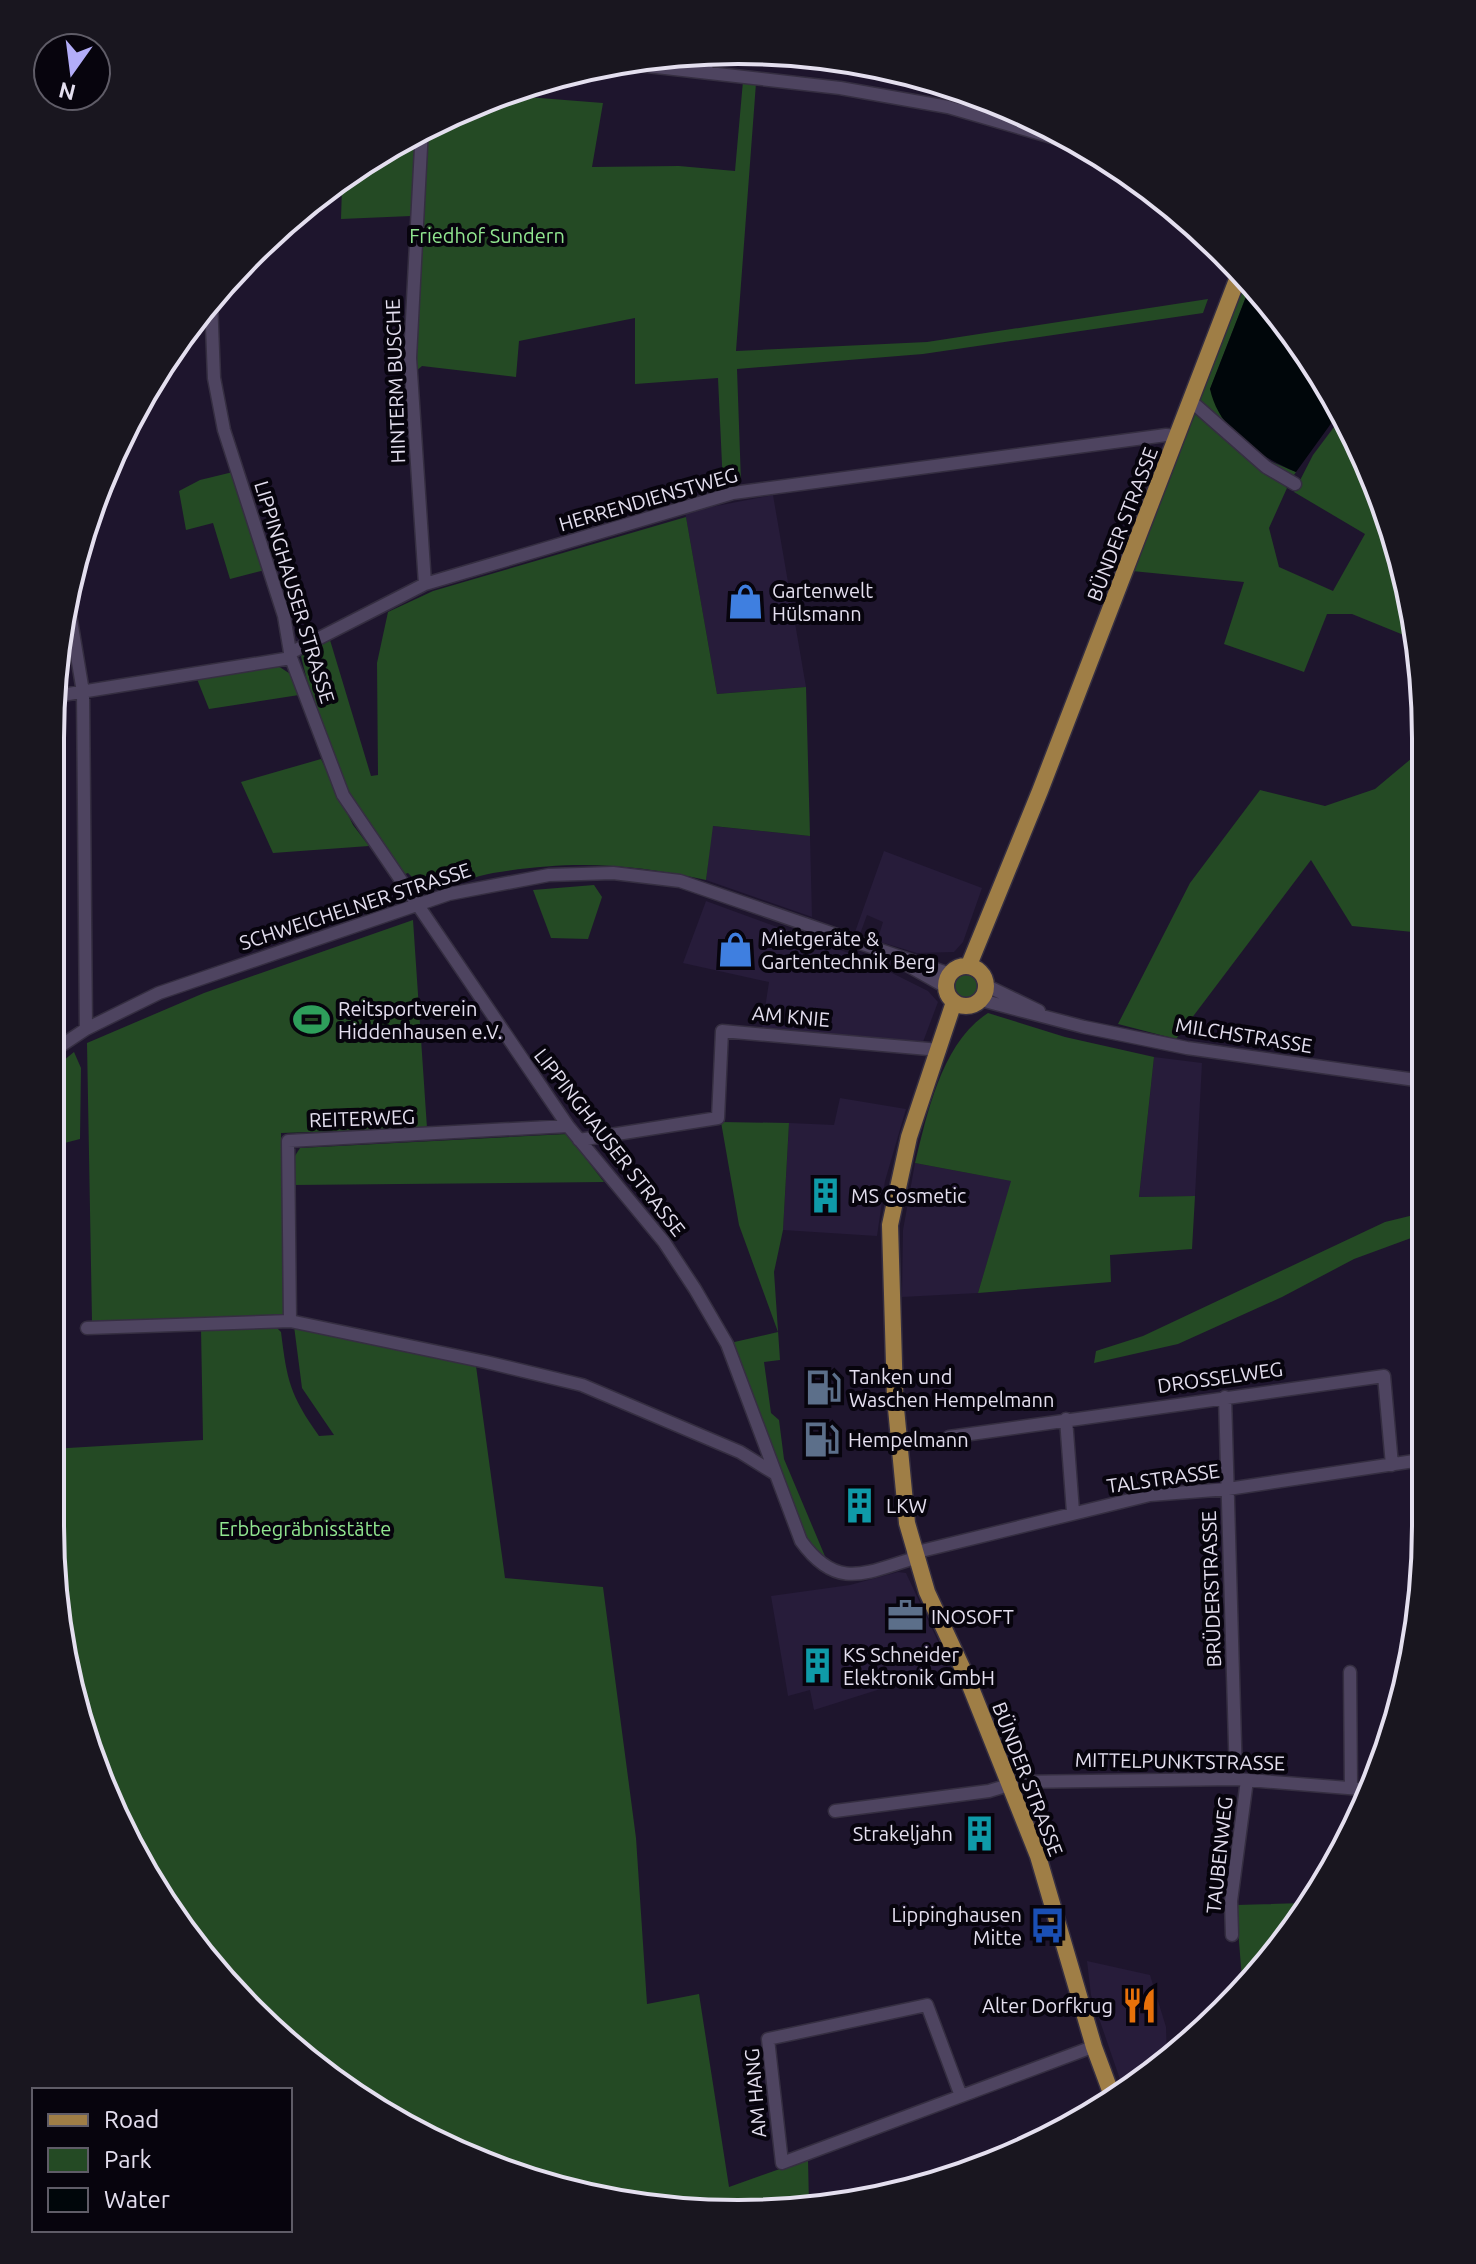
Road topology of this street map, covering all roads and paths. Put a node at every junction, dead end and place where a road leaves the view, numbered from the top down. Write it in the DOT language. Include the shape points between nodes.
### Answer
graph roads {
  1 [pos="705,65"];
  2 [pos="666,68"];
  3 [pos="708,73"];
  4 [pos="1027,130"];
  5 [pos="421,144"];
  6 [pos="1236,284"];
  7 [pos="212,317"];
  8 [pos="1191,401"];
  9 [pos="1177,436"];
  10 [pos="1295,484"];
  11 [pos="425,584"];
  12 [pos="73,632"];
  13 [pos="291,655"];
  14 [pos="83,692"];
  15 [pos="65,695"];
  16 [pos="416,905"];
  17 [pos="974,968"];
  18 [pos="964,992"];
  19 [pos="86,1029"];
  20 [pos="64,1044"];
  21 [pos="940,1050"];
  22 [pos="1412,1079"];
  23 [pos="568,1126"];
  24 [pos="579,1140"];
  25 [pos="290,1321"];
  26 [pos="87,1328"];
  27 [pos="1225,1397"];
  28 [pos="1066,1419"];
  29 [pos="949,1437"];
  30 [pos="762,1440"];
  31 [pos="740,1452"];
  32 [pos="1412,1462"];
  33 [pos="1392,1465"];
  34 [pos="774,1473"];
  35 [pos="1228,1489"];
  36 [pos="1073,1512"];
  37 [pos="914,1556"];
  38 [pos="1350,1672"];
  39 [pos="1242,1779"];
  40 [pos="1008,1784"];
  41 [pos="1351,1788"];
  42 [pos="1359,1789"];
  43 [pos="835,1811"];
  44 [pos="1232,1935"];
  45 [pos="1094,2047"];
  46 [pos="1109,2088"];
  47 [pos="961,2096"];
  1 -- 3 [label="street"];
  2 -- 3 [label="street"];
  3 -- 4 [label="street" via="948,107"];
  5 -- 11 [label="street, HINTERM BUSCHE" via="410,358"];
  6 -- 8 [label="main road, BÜNDER STRASSE"];
  7 -- 13 [label="street, LIPPINGHAUSER STRASSE" via="216,396"];
  8 -- 9 [label="main road, BÜNDER STRASSE"];
  8 -- 10 [label="street" via="1266,467"];
  9 -- 11 [label="street, HERRENDIENSTWEG" via="733,493"];
  9 -- 17 [label="main road, BÜNDER STRASSE"];
  11 -- 13 [label="street, HERRENDIENSTWEG"];
  12 -- 14 [label="street"];
  13 -- 14 [label="street, HERRENDIENSTWEG"];
  13 -- 16 [label="street, LIPPINGHAUSER STRASSE" via="343,795"];
  14 -- 15 [label="street, HERRENDIENSTWEG"];
  14 -- 19 [label="street"];
  16 -- 18 [label="street, SCHWEICHELNER STRASSE" via="486,884 549,875 650,876 710,889 868,946"];
  16 -- 19 [label="street, SCHWEICHELNER STRASSE" via="159,993"];
  16 -- 23 [label="street, LIPPINGHAUSER STRASSE"];
  17 -- 18 [label="main road"];
  17 -- 18 [label="main road" via="958,967"];
  18 -- 21 [label="main road, BÜNDER STRASSE"];
  18 -- 22 [label="street, MILCHSTRASSE" via="1060,1021 1187,1048"];
  19 -- 20 [label="street, SCHWEICHELNER STRASSE"];
  21 -- 24 [label="street, AM KNIE" via="722,1031 718,1118"];
  21 -- 37 [label="main road, BÜNDER STRASSE" via="909,1137 890,1225 899,1461"];
  23 -- 24 [label="street, LIPPINGHAUSER STRASSE"];
  23 -- 25 [label="street, REITERWEG" via="288,1141"];
  24 -- 30 [label="street, LIPPINGHAUSER STRASSE" via="664,1242 695,1289 727,1344"];
  25 -- 26 [label="street"];
  25 -- 31 [label="street" via="582,1385"];
  27 -- 28 [label="street, DROSSELWEG"];
  27 -- 33 [label="street, DROSSELWEG" via="1384,1376"];
  27 -- 35 [label="street, BRÜDERSTRASSE"];
  28 -- 29 [label="street, DROSSELWEG"];
  28 -- 36 [label="street"];
  30 -- 31 [label="street" via="753,1450"];
  30 -- 34 [label="street, LIPPINGHAUSER STRASSE"];
  31 -- 34 [label="street"];
  32 -- 33 [label="street, TALSTRASSE"];
  33 -- 35 [label="street, TALSTRASSE"];
  34 -- 37 [label="street, LIPPINGHAUSER STRASSE" via="801,1541 823,1565 856,1576"];
  35 -- 36 [label="street, TALSTRASSE" via="1150,1495"];
  35 -- 39 [label="street, BRÜDERSTRASSE"];
  36 -- 37 [label="street, TALSTRASSE"];
  37 -- 40 [label="main road, BÜNDER STRASSE"];
  38 -- 41 [label="street"];
  39 -- 40 [label="street, MITTELPUNKTSTRASSE"];
  39 -- 41 [label="street, MITTELPUNKTSTRASSE"];
  39 -- 44 [label="street, TAUBENWEG"];
  40 -- 43 [label="street, MITTELPUNKTSTRASSE"];
  40 -- 45 [label="main road, BÜNDER STRASSE" via="1038,1856"];
  41 -- 42 [label="street, MITTELPUNKTSTRASSE"];
  45 -- 46 [label="main road, BÜNDER STRASSE"];
  45 -- 47 [label="street, AM HANG"];
  47 -- 47 [label="street, AM HANG" via="927,2005 768,2039 782,2163"];
}
